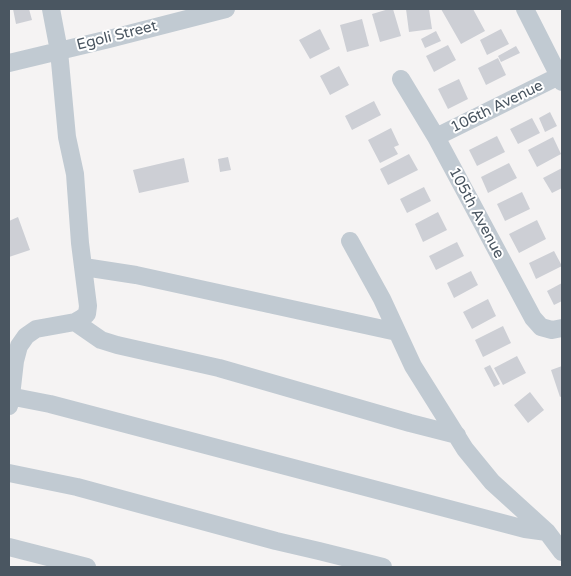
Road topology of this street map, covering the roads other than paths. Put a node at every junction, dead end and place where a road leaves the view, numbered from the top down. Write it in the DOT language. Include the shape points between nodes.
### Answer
graph roads {
  1 [pos="51,9"];
  2 [pos="226,9"];
  3 [pos="525,9"];
  4 [pos="59,51"];
  5 [pos="9,63"];
  6 [pos="561,79"];
  7 [pos="401,80"];
  8 [pos="436,137"];
  9 [pos="350,241"];
  10 [pos="84,267"];
  11 [pos="74,322"];
  12 [pos="562,328"];
  13 [pos="397,332"];
  14 [pos="10,399"];
  15 [pos="457,435"];
  16 [pos="9,473"];
  17 [pos="547,532"];
  18 [pos="9,547"];
  19 [pos="562,552"];
  20 [pos="87,567"];
  21 [pos="383,567"];
  1 -- 4 [label="street"];
  2 -- 4 [label="street, Egoli Street"];
  3 -- 6 [label="street"];
  4 -- 5 [label="street, Egoli Street"];
  4 -- 10 [label="street" via="66,137 75,174"];
  6 -- 8 [label="street, 106th Avenue"];
  7 -- 8 [label="street, 105th Avenue"];
  8 -- 12 [label="street, 105th Avenue" via="533,318 541,327"];
  9 -- 13 [label="street"];
  10 -- 11 [label="street" via="88,306 86,314"];
  10 -- 13 [label="street" via="136,274"];
  11 -- 14 [label="street" via="36,329 26,336 14,361"];
  11 -- 15 [label="street" via="101,340 117,346 219,368"];
  13 -- 15 [label="street" via="413,366"];
  14 -- 17 [label="street" via="50,404 525,529"];
  15 -- 17 [label="street" via="492,482"];
  16 -- 21 [label="street" via="77,487"];
  17 -- 19 [label="street"];
  18 -- 20 [label="street"];
}
